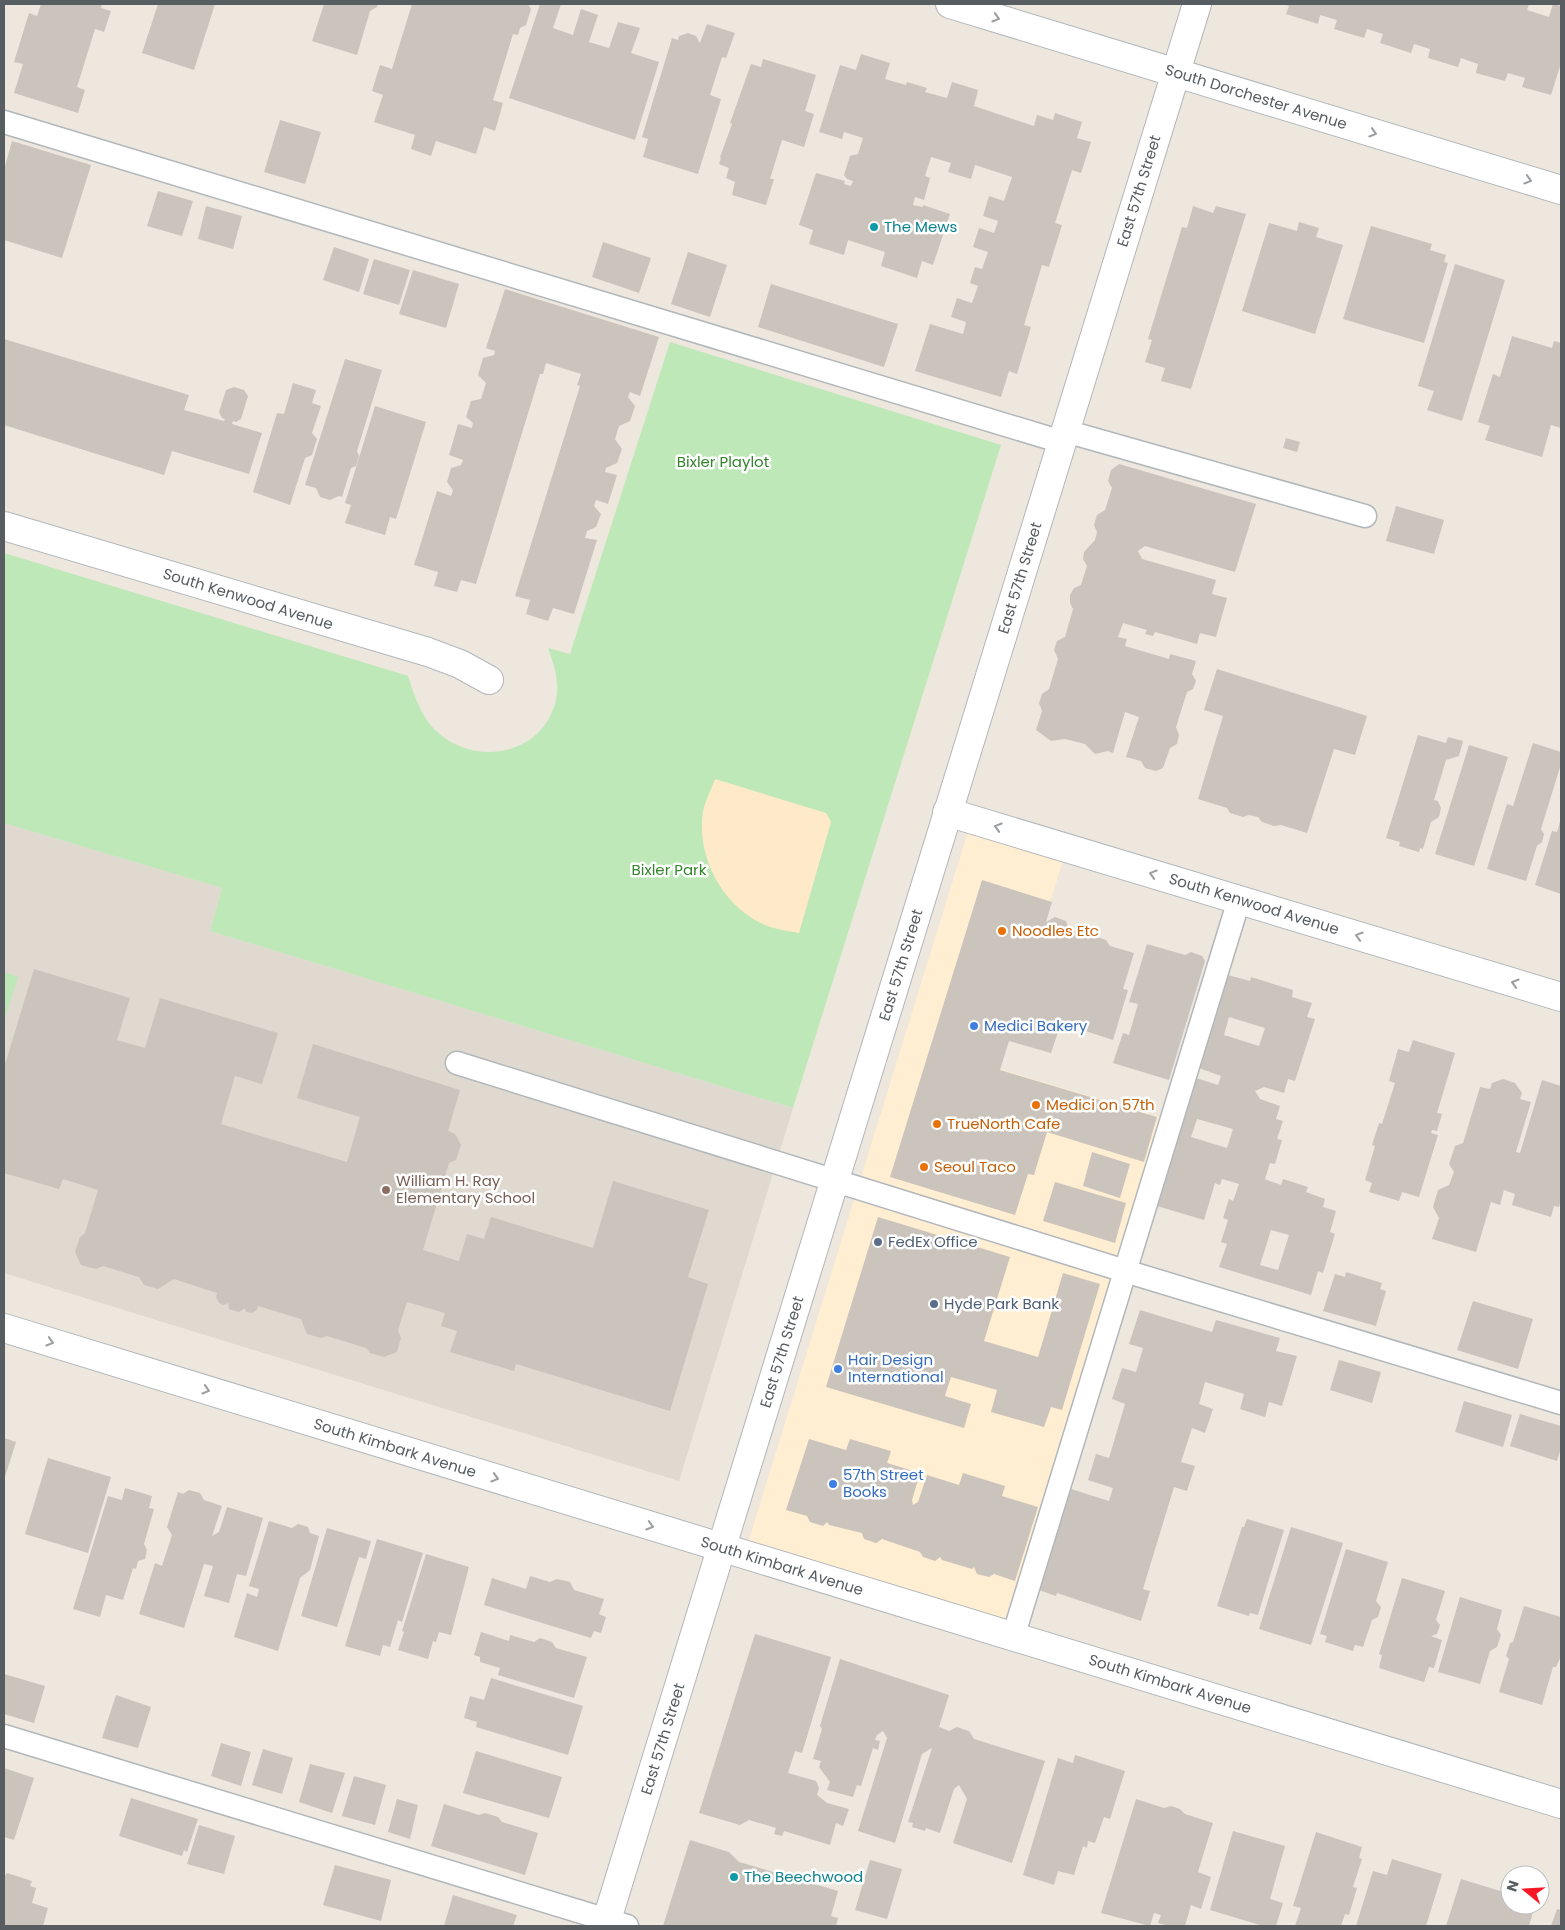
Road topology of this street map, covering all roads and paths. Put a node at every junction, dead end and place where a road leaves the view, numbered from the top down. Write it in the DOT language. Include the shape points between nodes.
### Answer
graph roads {
  1 [pos="950,4"];
  2 [pos="1197,4"];
  3 [pos="1176,73"];
  4 [pos="4,122"];
  5 [pos="1561,190"];
  6 [pos="1064,436"];
  7 [pos="1365,516"];
  8 [pos="4,526"];
  9 [pos="489,680"];
  10 [pos="948,812"];
  11 [pos="1240,900"];
  12 [pos="1561,997"];
  13 [pos="457,1063"];
  14 [pos="834,1181"];
  15 [pos="1125,1271"];
  16 [pos="4,1328"];
  17 [pos="1561,1403"];
  18 [pos="721,1547"];
  19 [pos="1013,1636"];
  20 [pos="4,1736"];
  21 [pos="1561,1804"];
  22 [pos="613,1924"];
  1 -- 3 [label="street, South Dorchester Avenue, one-way"];
  2 -- 3 [label="street, East 57th Street"];
  3 -- 5 [label="street, South Dorchester Avenue, one-way"];
  3 -- 6 [label="street, East 57th Street"];
  4 -- 6 [label="lane"];
  6 -- 7 [label="lane"];
  6 -- 10 [label="street, East 57th Street"];
  8 -- 9 [label="street, South Kenwood Avenue" via="428,652"];
  11 -- 10 [label="street, South Kenwood Avenue, one-way"];
  10 -- 14 [label="street, East 57th Street"];
  12 -- 11 [label="street, South Kenwood Avenue, one-way"];
  11 -- 15 [label="lane"];
  13 -- 14 [label="lane"];
  14 -- 15 [label="lane"];
  14 -- 18 [label="street, East 57th Street"];
  15 -- 17 [label="lane"];
  15 -- 19 [label="lane"];
  16 -- 18 [label="street, South Kimbark Avenue, one-way"];
  18 -- 19 [label="street, South Kimbark Avenue"];
  18 -- 22 [label="street, East 57th Street"];
  19 -- 21 [label="street, South Kimbark Avenue"];
  20 -- 22 [label="lane"];
}
